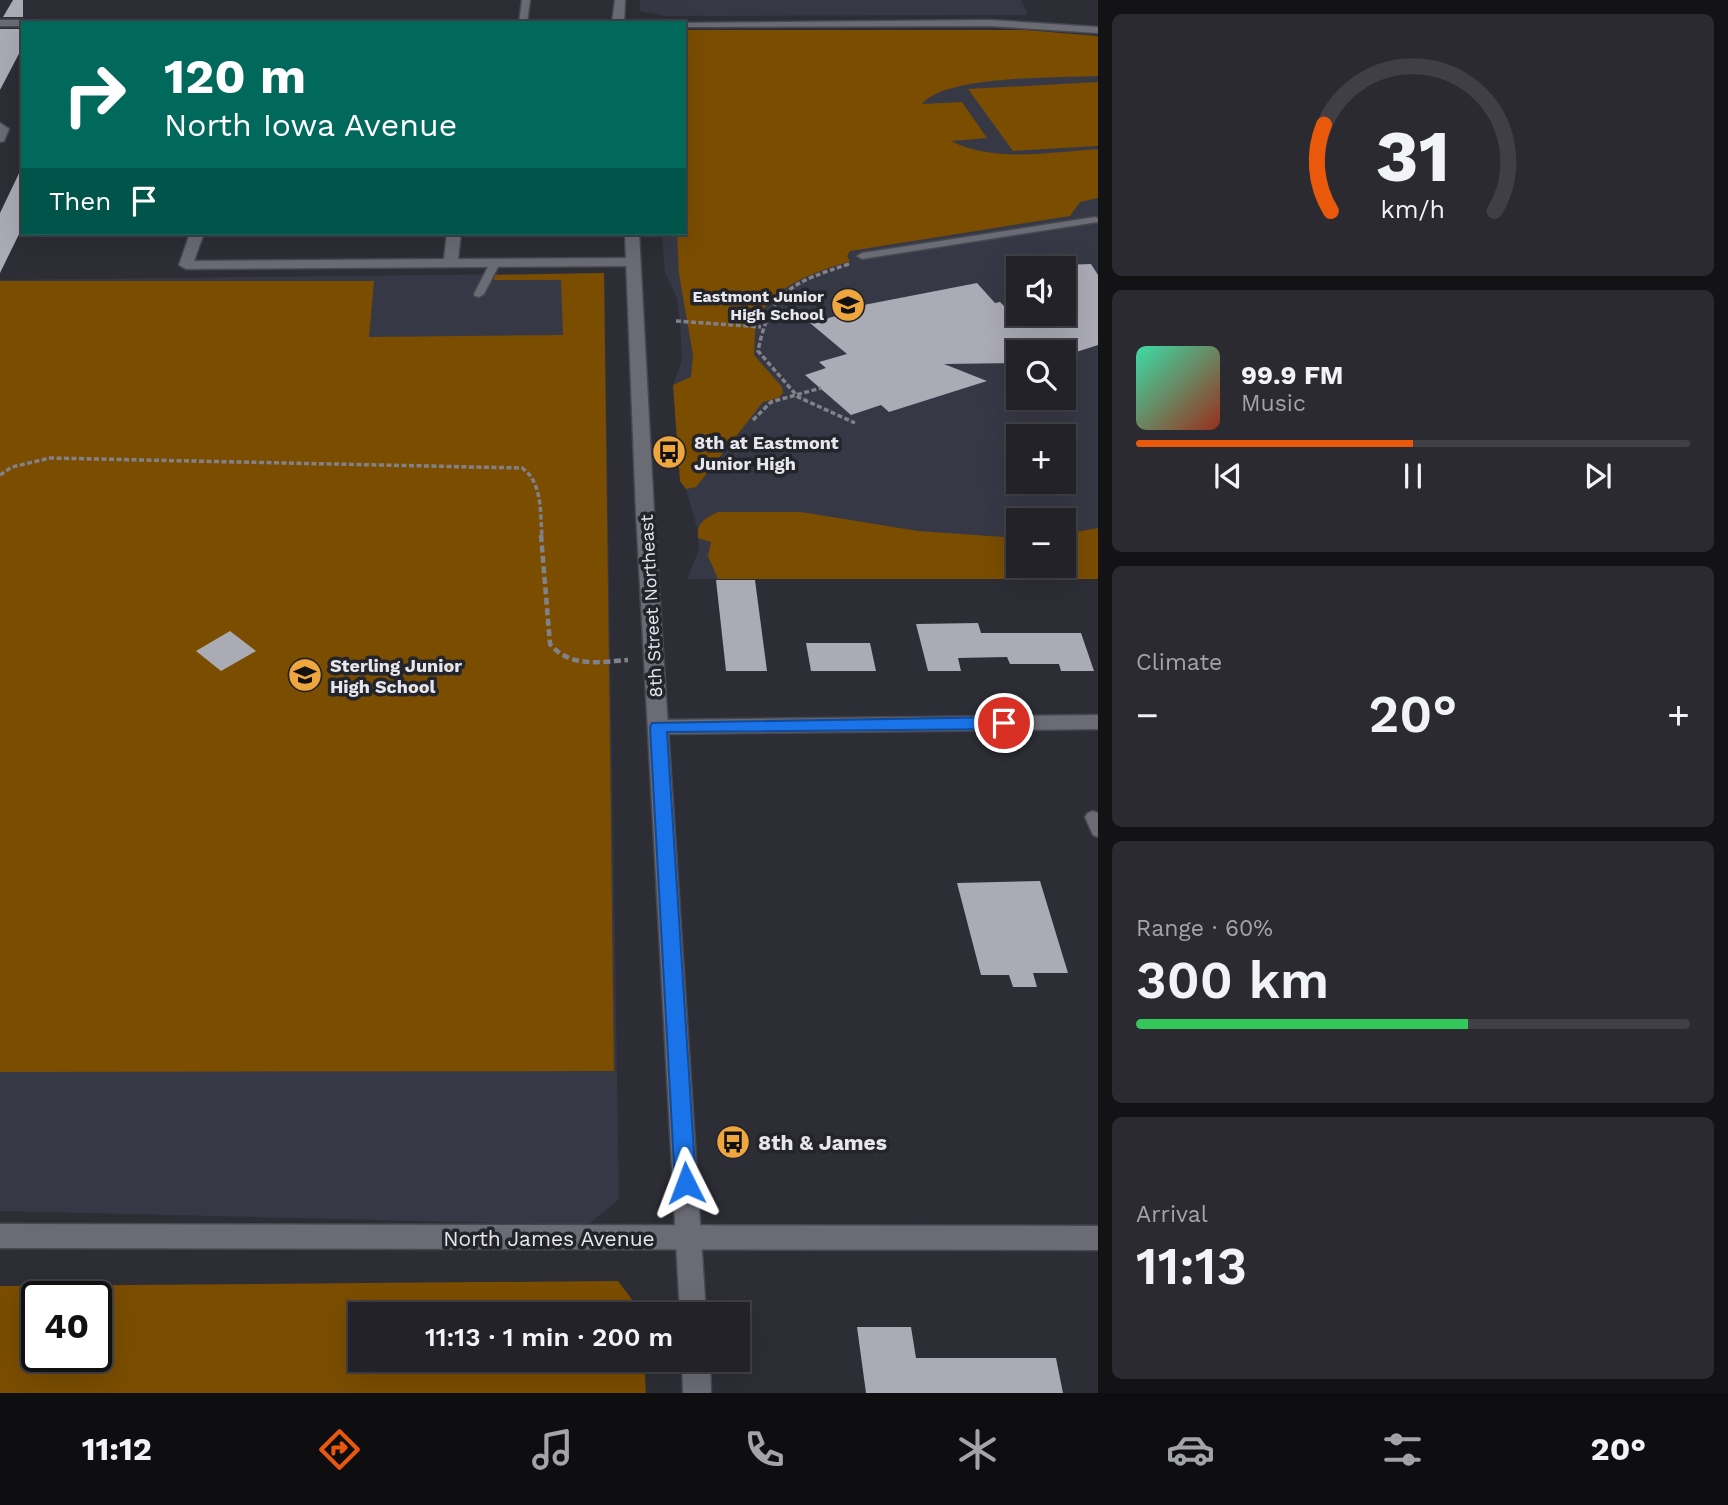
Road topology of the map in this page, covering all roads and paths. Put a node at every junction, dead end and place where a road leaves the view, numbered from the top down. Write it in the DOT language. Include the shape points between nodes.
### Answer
graph roads {
  1 [pos="526,0"];
  2 [pos="620,0"];
  3 [pos="523,21"];
  4 [pos="618,21"];
  5 [pos="0,23"];
  6 [pos="21,23"];
  7 [pos="686,24"];
  8 [pos="1098,30"];
  9 [pos="0,127"];
  10 [pos="0,138"];
  11 [pos="1095,220"];
  12 [pos="196,235"];
  13 [pos="454,235"];
  14 [pos="632,235"];
  15 [pos="862,257"];
  16 [pos="634,262"];
  17 [pos="451,263"];
  18 [pos="495,263"];
  19 [pos="186,265"];
  20 [pos="479,295"];
  21 [pos="676,321"];
  22 [pos="761,327"];
  23 [pos="821,388"];
  24 [pos="798,397"];
  25 [pos="753,420"];
  26 [pos="855,423"];
  27 [pos="0,475"];
  28 [pos="628,660"];
  29 [pos="1098,722"];
  30 [pos="658,727"];
  31 [pos="0,1236"];
  32 [pos="690,1238"];
  33 [pos="1098,1238"];
  34 [pos="693,1302"];
  35 [pos="696,1372"];
  36 [pos="697,1393"];
  1 -- 3 [label="lane"];
  2 -- 4 [label="street"];
  5 -- 6 [label="street"];
  7 -- 8 [label="street" via="989,23"];
  9 -- 10 [label="street"];
  11 -- 15 [label="lane"];
  12 -- 19 [label="street"];
  13 -- 17 [label="street"];
  14 -- 16 [label="street, 8th Street Northeast"];
  15 -- 22 [label="path" via="788,290 772,303"];
  16 -- 18 [label="street"];
  16 -- 30 [label="street, 8th Street Northeast"];
  17 -- 18 [label="street"];
  17 -- 19 [label="street"];
  18 -- 20 [label="lane"];
  21 -- 22 [label="path"];
  22 -- 24 [label="path" via="758,351"];
  23 -- 24 [label="path"];
  24 -- 25 [label="path" via="765,405"];
  24 -- 26 [label="path"];
  27 -- 28 [label="path" via="12,467 50,458 522,468 531,474 538,493 550,644 557,655 570,660"];
  29 -- 30 [label="street"];
  30 -- 32 [label="street, 8th Street Northeast"];
  31 -- 32 [label="street, North James Avenue"];
  32 -- 33 [label="street, North James Avenue"];
  32 -- 34 [label="street, 8th Street Northeast"];
  35 -- 36 [label="street"];
}
